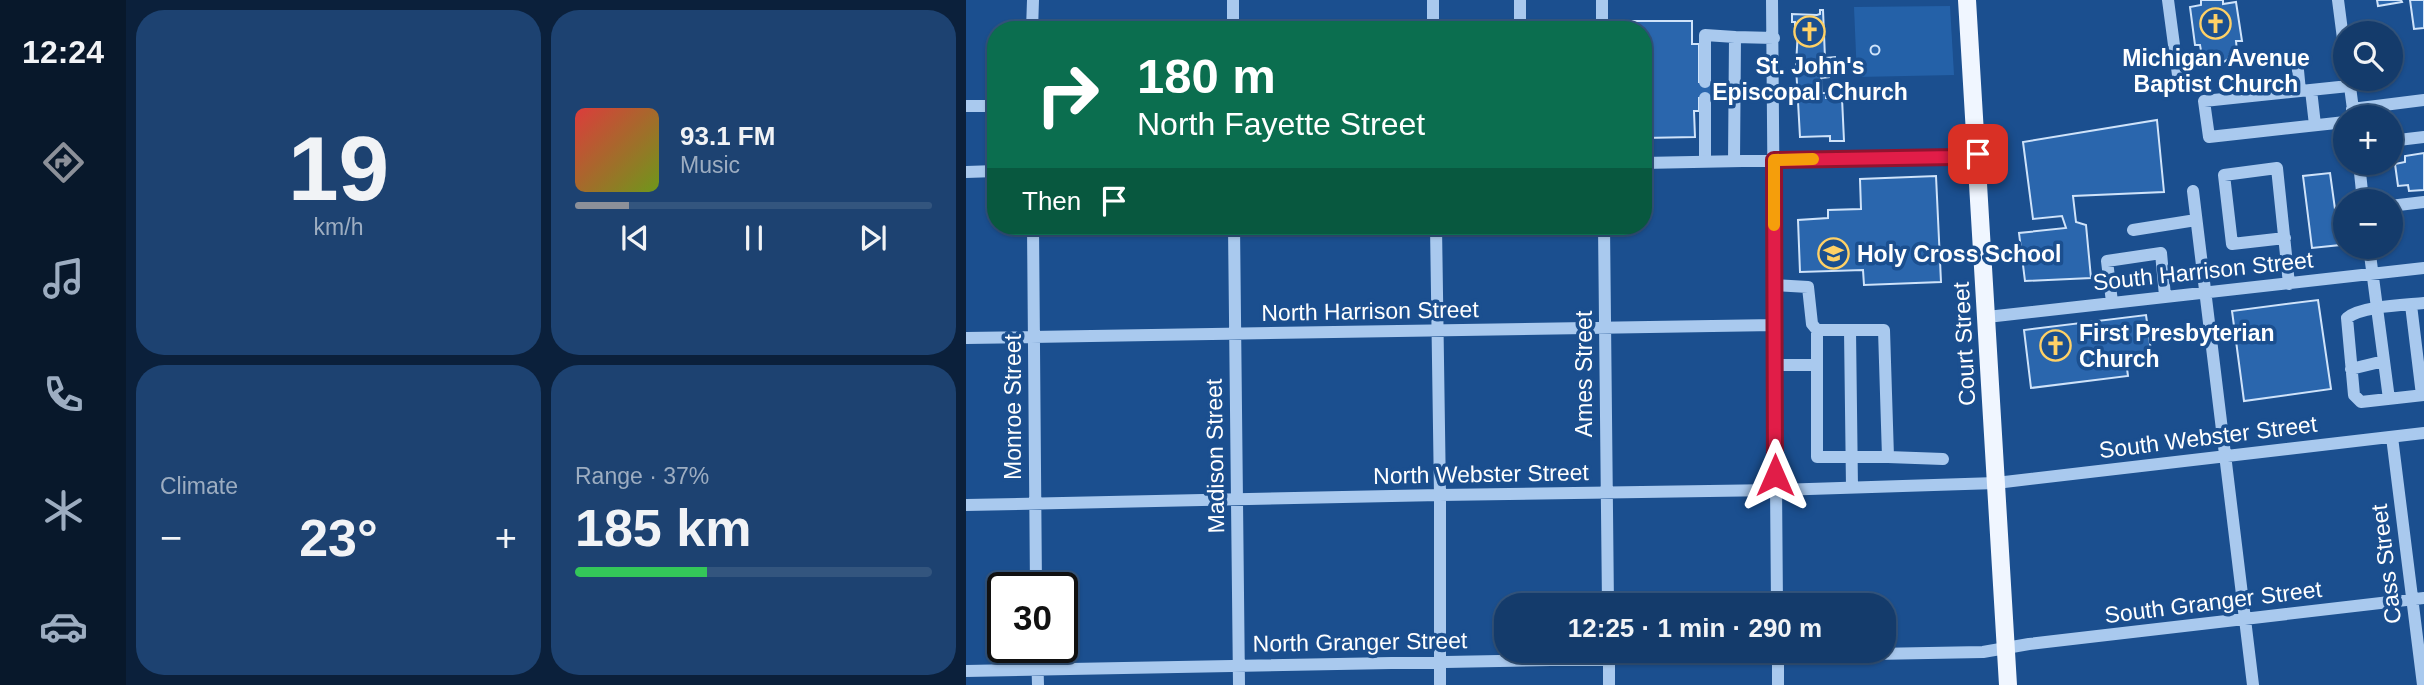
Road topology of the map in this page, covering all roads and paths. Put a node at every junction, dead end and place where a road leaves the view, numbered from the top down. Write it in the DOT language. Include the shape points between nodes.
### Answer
graph roads {
  1 [pos="1033,0"];
  2 [pos="1233,0"];
  3 [pos="1433,0"];
  4 [pos="1520,0"];
  5 [pos="1602,0"];
  6 [pos="1772,0"];
  7 [pos="1967,0"];
  8 [pos="2168,0"];
  9 [pos="2338,0"];
  10 [pos="1032,21"];
  11 [pos="1233,21"];
  12 [pos="1433,21"];
  13 [pos="1520,21"];
  14 [pos="1602,21"];
  15 [pos="2341,21"];
  16 [pos="1735,37"];
  17 [pos="1774,38"];
  18 [pos="2297,60"];
  19 [pos="2178,75"];
  20 [pos="1705,82"];
  21 [pos="2333,85"];
  22 [pos="2305,90"];
  23 [pos="1705,99"];
  24 [pos="2424,100"];
  25 [pos="2397,105"];
  26 [pos="966,106"];
  27 [pos="987,106"];
  28 [pos="2333,123"];
  29 [pos="2315,125"];
  30 [pos="2424,137"];
  31 [pos="2403,139"];
  32 [pos="1978,154"];
  33 [pos="1774,160"];
  34 [pos="1734,161"];
  35 [pos="1705,162"];
  36 [pos="1652,163"];
  37 [pos="966,172"];
  38 [pos="987,172"];
  39 [pos="2193,191"];
  40 [pos="2424,202"];
  41 [pos="2403,204"];
  42 [pos="2196,220"];
  43 [pos="2133,230"];
  44 [pos="1033,235"];
  45 [pos="1234,235"];
  46 [pos="1436,235"];
  47 [pos="1604,235"];
  48 [pos="2284,238"];
  49 [pos="2370,259"];
  50 [pos="2424,268"];
  51 [pos="2372,274"];
  52 [pos="2289,284"];
  53 [pos="1775,285"];
  54 [pos="2204,294"];
  55 [pos="2165,296"];
  56 [pos="2112,302"];
  57 [pos="2417,304"];
  58 [pos="2378,309"];
  59 [pos="1987,317"];
  60 [pos="1775,325"];
  61 [pos="1605,328"];
  62 [pos="1437,330"];
  63 [pos="1817,330"];
  64 [pos="1850,330"];
  65 [pos="1235,334"];
  66 [pos="1034,337"];
  67 [pos="966,338"];
  68 [pos="2384,361"];
  69 [pos="1775,365"];
  70 [pos="1817,365"];
  71 [pos="2351,369"];
  72 [pos="2423,395"];
  73 [pos="2389,399"];
  74 [pos="2424,433"];
  75 [pos="2392,437"];
  76 [pos="2225,456"];
  77 [pos="1888,457"];
  78 [pos="1852,458"];
  79 [pos="1943,459"];
  80 [pos="1996,483"];
  81 [pos="1852,488"];
  82 [pos="1776,491"];
  83 [pos="1606,494"];
  84 [pos="1440,495"];
  85 [pos="1236,500"];
  86 [pos="966,505"];
  87 [pos="1034,505"];
  88 [pos="1036,572"];
  89 [pos="1608,593"];
  90 [pos="1777,593"];
  91 [pos="2418,598"];
  92 [pos="2245,619"];
  93 [pos="2006,647"];
  94 [pos="1896,652"];
  95 [pos="1494,659"];
  96 [pos="1440,661"];
  97 [pos="1038,663"];
  98 [pos="1609,663"];
  99 [pos="1778,663"];
  100 [pos="1238,666"];
  101 [pos="1038,669"];
  102 [pos="966,671"];
  103 [pos="1038,685"];
  104 [pos="1239,685"];
  105 [pos="1440,685"];
  106 [pos="1609,685"];
  107 [pos="1778,685"];
  108 [pos="2008,685"];
  109 [pos="2253,685"];
  110 [pos="2423,685"];
  1 -- 10 [label="street"];
  2 -- 11 [label="street"];
  3 -- 12 [label="street"];
  4 -- 13 [label="street"];
  5 -- 14 [label="street"];
  6 -- 17 [label="street"];
  7 -- 32 [label="main road, Court Street"];
  8 -- 19 [label="street"];
  9 -- 15 [label="street"];
  16 -- 17 [label="street"];
  16 -- 20 [label="street" via="1704,35"];
  16 -- 34 [label="street"];
  17 -- 33 [label="street"];
  18 -- 22 [label="street"];
  21 -- 22 [label="street"];
  22 -- 29 [label="street"];
  22 -- 29 [label="street" via="2204,101 2209,137"];
  23 -- 35 [label="street"];
  24 -- 25 [label="street"];
  26 -- 27 [label="street"];
  28 -- 29 [label="street"];
  30 -- 31 [label="street"];
  32 -- 33 [label="street"];
  32 -- 59 [label="main road, Court Street"];
  33 -- 34 [label="street"];
  33 -- 53 [label="street"];
  34 -- 35 [label="street"];
  35 -- 36 [label="street"];
  37 -- 38 [label="street"];
  39 -- 42 [label="street"];
  40 -- 41 [label="street"];
  42 -- 43 [label="street"];
  42 -- 54 [label="street"];
  44 -- 66 [label="street, Monroe Street"];
  45 -- 65 [label="street, Madison Street"];
  46 -- 62 [label="street"];
  47 -- 61 [label="street, Ames Street"];
  48 -- 48 [label="street" via="2277,168 2224,175 2232,244"];
  48 -- 52 [label="street"];
  49 -- 51 [label="street"];
  50 -- 51 [label="street, South Harrison Street"];
  51 -- 52 [label="street, South Harrison Street"];
  51 -- 58 [label="street"];
  52 -- 54 [label="street, South Harrison Street"];
  53 -- 60 [label="street"];
  53 -- 63 [label="street" via="1808,287 1812,324"];
  54 -- 55 [label="street, South Harrison Street"];
  54 -- 76 [label="street"];
  55 -- 56 [label="street, South Harrison Street"];
  55 -- 56 [label="street" via="2161,253 2107,261"];
  56 -- 59 [label="street, South Harrison Street"];
  57 -- 58 [label="street"];
  57 -- 72 [label="street"];
  58 -- 68 [label="street"];
  58 -- 71 [label="street" via="2347,318"];
  59 -- 80 [label="main road, Court Street"];
  60 -- 61 [label="street, North Harrison Street"];
  60 -- 69 [label="street"];
  61 -- 62 [label="street, North Harrison Street"];
  61 -- 83 [label="street, Ames Street"];
  62 -- 65 [label="street, North Harrison Street"];
  62 -- 84 [label="street"];
  63 -- 64 [label="street"];
  63 -- 70 [label="street"];
  64 -- 77 [label="street" via="1884,330"];
  64 -- 78 [label="street"];
  65 -- 66 [label="street, North Harrison Street"];
  65 -- 85 [label="street, Madison Street"];
  66 -- 67 [label="street, North Harrison Street"];
  66 -- 87 [label="street, Monroe Street"];
  68 -- 71 [label="street"];
  68 -- 73 [label="street"];
  69 -- 70 [label="street"];
  69 -- 82 [label="street"];
  70 -- 78 [label="street" via="1817,457"];
  71 -- 73 [label="street" via="2354,395 2361,402"];
  72 -- 73 [label="street"];
  74 -- 75 [label="street, South Webster Street"];
  75 -- 76 [label="street, South Webster Street"];
  75 -- 91 [label="street, Cass Street"];
  76 -- 80 [label="street, South Webster Street"];
  76 -- 92 [label="street"];
  77 -- 78 [label="street"];
  77 -- 79 [label="street"];
  78 -- 81 [label="street"];
  80 -- 81 [label="street, North Webster Street"];
  80 -- 93 [label="main road, Court Street"];
  81 -- 82 [label="street, North Webster Street"];
  82 -- 83 [label="street, North Webster Street"];
  82 -- 90 [label="street"];
  83 -- 84 [label="street, North Webster Street"];
  83 -- 89 [label="street, Ames Street"];
  84 -- 85 [label="street, North Webster Street"];
  84 -- 96 [label="street"];
  85 -- 87 [label="street, North Webster Street"];
  85 -- 100 [label="street, Madison Street"];
  86 -- 87 [label="street, North Webster Street"];
  87 -- 88 [label="street, Monroe Street"];
  91 -- 92 [label="street, South Granger Street"];
  91 -- 110 [label="street, Cass Street"];
  92 -- 93 [label="street, South Granger Street"];
  92 -- 109 [label="street"];
  93 -- 94 [label="street, North Granger Street" via="1983,652"];
  93 -- 108 [label="main road, Court Street"];
  95 -- 96 [label="street, North Granger Street"];
  96 -- 100 [label="street, North Granger Street"];
  96 -- 105 [label="street"];
  97 -- 101 [label="street"];
  98 -- 106 [label="street"];
  99 -- 107 [label="street"];
  100 -- 101 [label="street, North Granger Street"];
  100 -- 104 [label="street, Madison Street"];
  101 -- 102 [label="street, North Granger Street"];
  101 -- 103 [label="street"];
}
